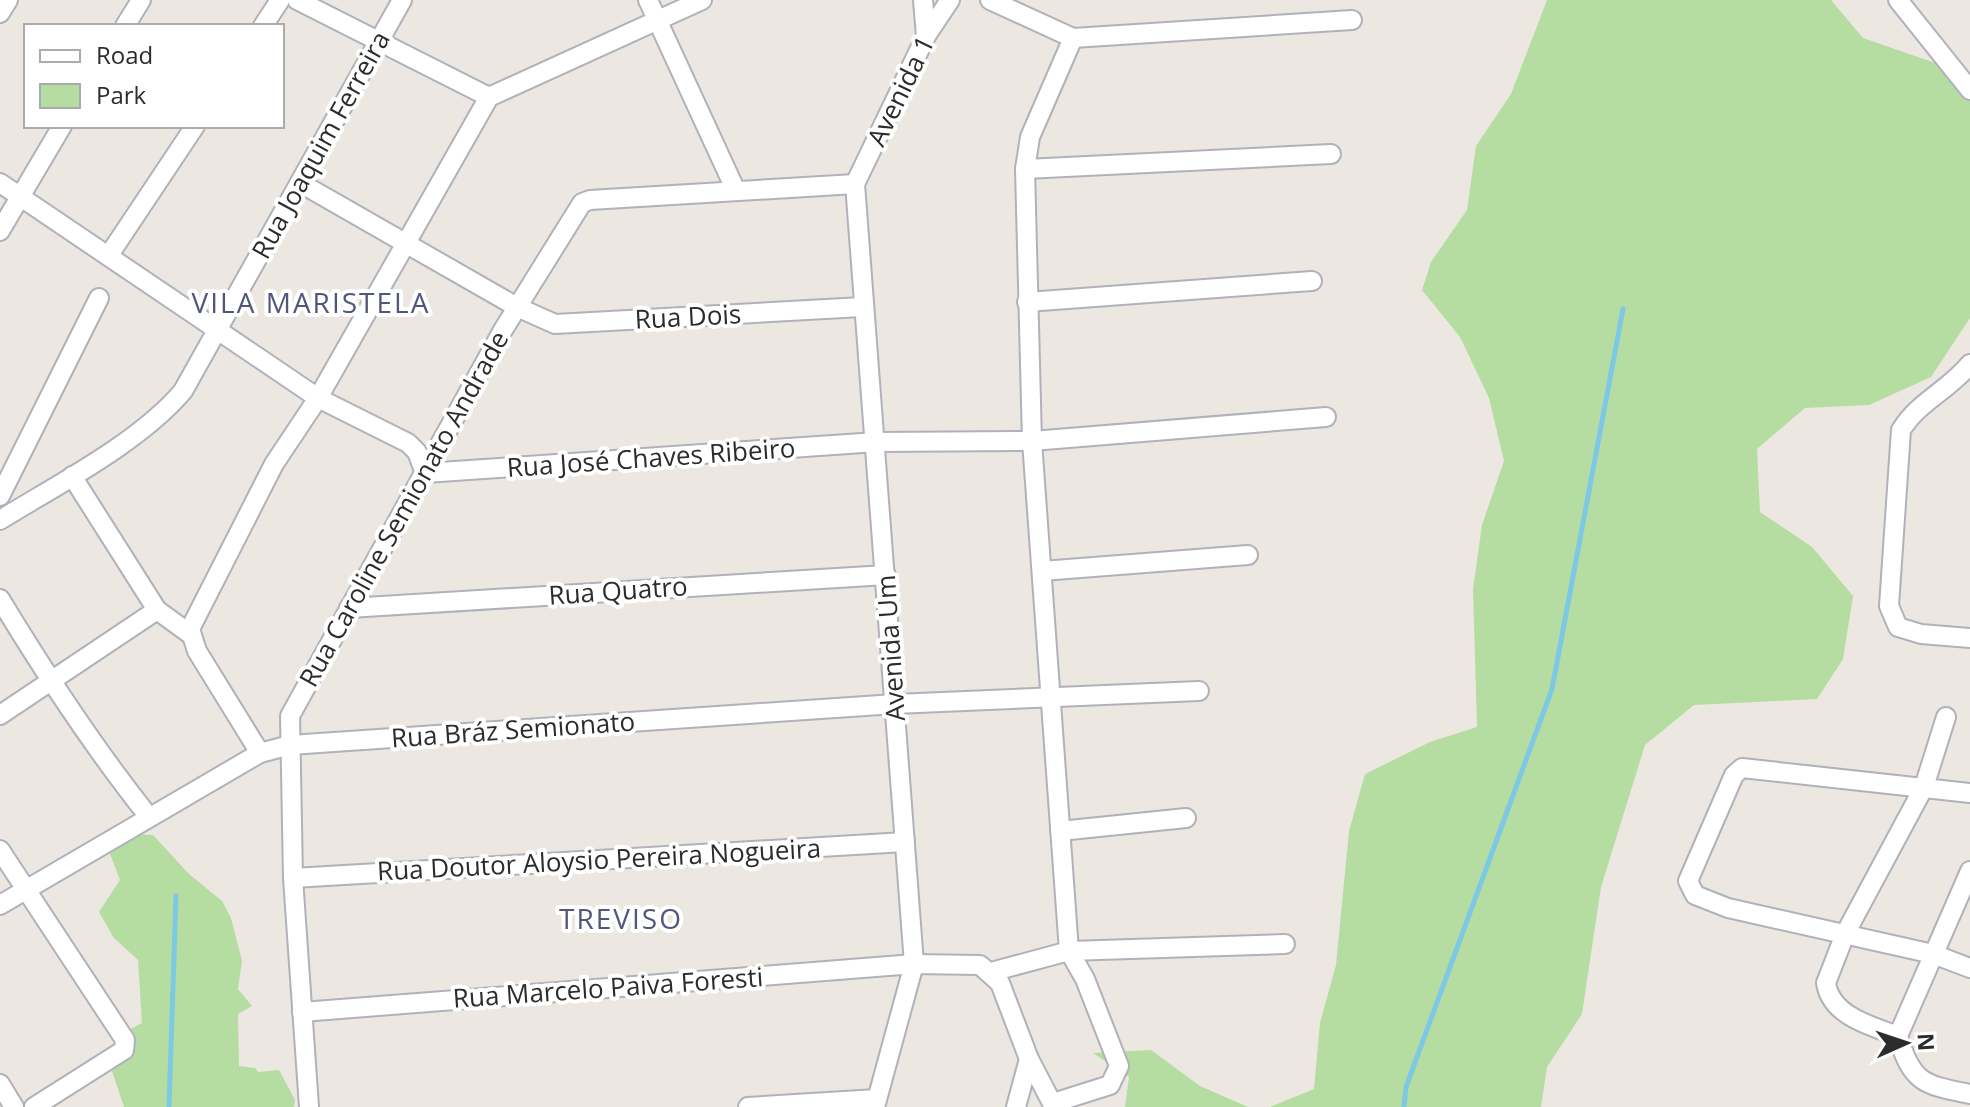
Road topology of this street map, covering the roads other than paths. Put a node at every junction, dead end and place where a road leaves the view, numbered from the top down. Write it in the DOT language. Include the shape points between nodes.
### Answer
graph roads {
  1 [pos="8,0"];
  2 [pos="141,0"];
  3 [pos="280,0"];
  4 [pos="297,0"];
  5 [pos="402,0"];
  6 [pos="648,0"];
  7 [pos="702,0"];
  8 [pos="923,0"];
  9 [pos="950,0"];
  10 [pos="990,0"];
  11 [pos="1898,0"];
  12 [pos="0,13"];
  13 [pos="658,20"];
  14 [pos="1352,20"];
  15 [pos="126,24"];
  16 [pos="264,24"];
  17 [pos="926,36"];
  18 [pos="1073,38"];
  19 [pos="379,40"];
  20 [pos="1970,90"];
  21 [pos="489,97"];
  22 [pos="61,128"];
  23 [pos="194,128"];
  24 [pos="1331,154"];
  25 [pos="1025,169"];
  26 [pos="0,183"];
  27 [pos="302,184"];
  28 [pos="855,184"];
  29 [pos="736,191"];
  30 [pos="17,197"];
  31 [pos="0,231"];
  32 [pos="405,243"];
  33 [pos="109,255"];
  34 [pos="1312,281"];
  35 [pos="99,298"];
  36 [pos="1027,302"];
  37 [pos="517,307"];
  38 [pos="862,307"];
  39 [pos="216,331"];
  40 [pos="1970,364"];
  41 [pos="318,398"];
  42 [pos="1326,417"];
  43 [pos="1032,441"];
  44 [pos="877,442"];
  45 [pos="425,473"];
  46 [pos="72,476"];
  47 [pos="0,496"];
  48 [pos="0,520"];
  49 [pos="1248,555"];
  50 [pos="1042,571"];
  51 [pos="886,575"];
  52 [pos="0,599"];
  53 [pos="349,608"];
  54 [pos="157,610"];
  55 [pos="190,634"];
  56 [pos="1970,638"];
  57 [pos="49,681"];
  58 [pos="1199,691"];
  59 [pos="1051,697"];
  60 [pos="895,704"];
  61 [pos="0,715"];
  62 [pos="1946,717"];
  63 [pos="290,745"];
  64 [pos="260,753"];
  65 [pos="1924,787"];
  66 [pos="1970,793"];
  67 [pos="149,817"];
  68 [pos="1186,818"];
  69 [pos="1060,831"];
  70 [pos="905,842"];
  71 [pos="0,850"];
  72 [pos="1970,874"];
  73 [pos="293,878"];
  74 [pos="24,890"];
  75 [pos="0,905"];
  76 [pos="1845,934"];
  77 [pos="1285,944"];
  78 [pos="1069,951"];
  79 [pos="1933,954"];
  80 [pos="914,964"];
  81 [pos="1970,968"];
  82 [pos="991,972"];
  83 [pos="302,1012"];
  84 [pos="1898,1036"];
  85 [pos="1029,1059"];
  86 [pos="0,1084"];
  87 [pos="1970,1094"];
  88 [pos="876,1103"];
  89 [pos="1053,1105"];
  90 [pos="14,1107"];
  91 [pos="34,1107"];
  92 [pos="309,1107"];
  93 [pos="748,1107"];
  94 [pos="1016,1107"];
  1 -- 12 [label="street"];
  2 -- 15 [label="street"];
  3 -- 16 [label="street"];
  4 -- 19 [label="street"];
  5 -- 19 [label="street, Rua Joaquim Ferreira"];
  6 -- 13 [label="street"];
  7 -- 13 [label="street"];
  8 -- 17 [label="street"];
  9 -- 17 [label="street, Avenida 1"];
  10 -- 18 [label="street"];
  11 -- 20 [label="street"];
  13 -- 21 [label="street"];
  13 -- 29 [label="street"];
  14 -- 18 [label="street"];
  17 -- 28 [label="street, Avenida 1"];
  18 -- 25 [label="street" via="1030,137"];
  19 -- 21 [label="street"];
  19 -- 27 [label="street, Rua Joaquim Ferreira"];
  21 -- 32 [label="street"];
  22 -- 30 [label="street"];
  23 -- 33 [label="street"];
  24 -- 25 [label="street"];
  25 -- 36 [label="street"];
  26 -- 30 [label="street"];
  27 -- 32 [label="street, Rua Dois"];
  27 -- 39 [label="street, Rua Joaquim Ferreira"];
  28 -- 29 [label="street, Rua Caroline Semionato Andrade"];
  28 -- 38 [label="street, Avenida Um"];
  29 -- 37 [label="street, Rua Caroline Semionato Andrade" via="582,203"];
  30 -- 31 [label="street"];
  30 -- 33 [label="street"];
  32 -- 37 [label="street, Rua Dois"];
  32 -- 41 [label="street"];
  33 -- 39 [label="street"];
  34 -- 36 [label="street"];
  35 -- 47 [label="street"];
  36 -- 43 [label="street"];
  37 -- 38 [label="street, Rua Dois" via="555,324"];
  37 -- 45 [label="street, Rua Caroline Semionato Andrade"];
  38 -- 44 [label="street, Avenida Um"];
  39 -- 41 [label="street"];
  39 -- 46 [label="street, Rua Joaquim Ferreira" via="167,410"];
  40 -- 56 [label="street" via="1911,414 1901,430 1889,606 1898,627"];
  41 -- 45 [label="street" via="408,443"];
  41 -- 55 [label="street" via="274,464"];
  42 -- 43 [label="street, Rua José Chaves Ribeiro"];
  43 -- 44 [label="street, Rua José Chaves Ribeiro"];
  43 -- 50 [label="street"];
  44 -- 45 [label="street, Rua José Chaves Ribeiro"];
  44 -- 51 [label="street, Avenida Um"];
  45 -- 53 [label="street, Rua Caroline Semionato Andrade"];
  46 -- 48 [label="street, Rua Joaquim Ferreira"];
  46 -- 54 [label="street"];
  49 -- 50 [label="street"];
  50 -- 59 [label="street"];
  51 -- 53 [label="street, Rua Quatro"];
  51 -- 60 [label="street, Avenida Um"];
  52 -- 57 [label="street"];
  53 -- 63 [label="street, Rua Caroline Semionato Andrade" via="294,708"];
  54 -- 55 [label="street"];
  54 -- 57 [label="street"];
  55 -- 64 [label="street"];
  57 -- 61 [label="street"];
  57 -- 67 [label="street"];
  58 -- 59 [label="street, Rua Bráz Semionato"];
  59 -- 60 [label="street, Rua Bráz Semionato"];
  59 -- 69 [label="street"];
  60 -- 63 [label="street, Rua Bráz Semionato"];
  60 -- 70 [label="street, Avenida Um"];
  62 -- 65 [label="street"];
  63 -- 64 [label="street, Rua Bráz Semionato"];
  63 -- 73 [label="street, Rua Caroline Semionato Andrade"];
  64 -- 67 [label="street, Rua Bráz Semionato"];
  65 -- 66 [label="street"];
  65 -- 76 [label="street"];
  65 -- 76 [label="street" via="1749,766 1734,775 1689,889 1728,908"];
  67 -- 74 [label="street, Rua Bráz Semionato"];
  68 -- 69 [label="street"];
  69 -- 78 [label="street"];
  70 -- 73 [label="street, Rua Doutor Aloysio Pereira Nogueira"];
  70 -- 80 [label="street, Avenida Um"];
  71 -- 74 [label="street"];
  72 -- 79 [label="street"];
  73 -- 83 [label="street, Rua Caroline Semionato Andrade"];
  74 -- 75 [label="street, Rua Bráz Semionato"];
  74 -- 91 [label="street" via="125,1040 124,1050"];
  76 -- 79 [label="street"];
  76 -- 84 [label="street" via="1827,992 1855,1020"];
  77 -- 78 [label="street"];
  78 -- 82 [label="street"];
  78 -- 89 [label="street" via="1119,1066 1110,1085"];
  79 -- 81 [label="street"];
  79 -- 84 [label="street"];
  80 -- 82 [label="street, Rua Marcelo Paiva Foresti" via="980,965"];
  80 -- 83 [label="street, Rua Marcelo Paiva Foresti"];
  80 -- 88 [label="street, Avenida Um"];
  82 -- 85 [label="street"];
  83 -- 92 [label="street, Rua Caroline Semionato Andrade"];
  84 -- 87 [label="street" via="1911,1071 1927,1085"];
  85 -- 89 [label="street"];
  85 -- 94 [label="street"];
  86 -- 90 [label="street"];
  88 -- 93 [label="street"];
}
